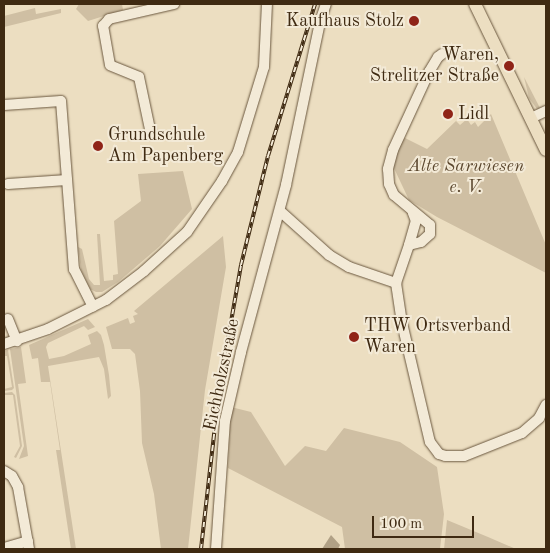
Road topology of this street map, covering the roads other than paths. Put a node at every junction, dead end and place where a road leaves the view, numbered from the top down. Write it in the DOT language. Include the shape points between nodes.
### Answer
graph roads {
  1 [pos="174,4"];
  2 [pos="267,4"];
  3 [pos="326,4"];
  4 [pos="475,4"];
  5 [pos="442,54"];
  6 [pos="4,105"];
  7 [pos="546,111"];
  8 [pos="531,118"];
  9 [pos="151,134"];
  10 [pos="546,150"];
  11 [pos="67,180"];
  12 [pos="8,184"];
  13 [pos="280,211"];
  14 [pos="414,213"];
  15 [pos="409,245"];
  16 [pos="396,282"];
  17 [pos="93,307"];
  18 [pos="8,318"];
  19 [pos="17,340"];
  20 [pos="4,344"];
  21 [pos="546,405"];
  22 [pos="4,471"];
  23 [pos="28,545"];
  24 [pos="4,548"];
  25 [pos="216,549"];
  1 -- 9 [label="street" via="110,19 103,26 110,65 139,77"];
  2 -- 17 [label="street" via="264,67 238,152 222,181 187,232 123,288"];
  3 -- 13 [label="street, Eichholzstraße"];
  4 -- 8 [label="main road"];
  5 -- 14 [label="street" via="429,72 393,150 388,169 394,195"];
  6 -- 11 [label="street" via="60,101"];
  7 -- 8 [label="street"];
  8 -- 10 [label="main road"];
  11 -- 12 [label="street"];
  11 -- 17 [label="street" via="74,269"];
  13 -- 16 [label="street" via="329,255"];
  13 -- 25 [label="street, Eichholzstraße" via="225,421"];
  14 -- 15 [label="street" via="416,221"];
  14 -- 15 [label="street" via="430,225 430,234 421,242"];
  15 -- 16 [label="street"];
  16 -- 21 [label="street" via="402,323 428,434 439,454 451,458 464,456 522,433 539,418"];
  17 -- 19 [label="street"];
  18 -- 19 [label="street"];
  19 -- 20 [label="street"];
  22 -- 23 [label="street" via="12,476 18,487"];
  23 -- 24 [label="street"];
}
